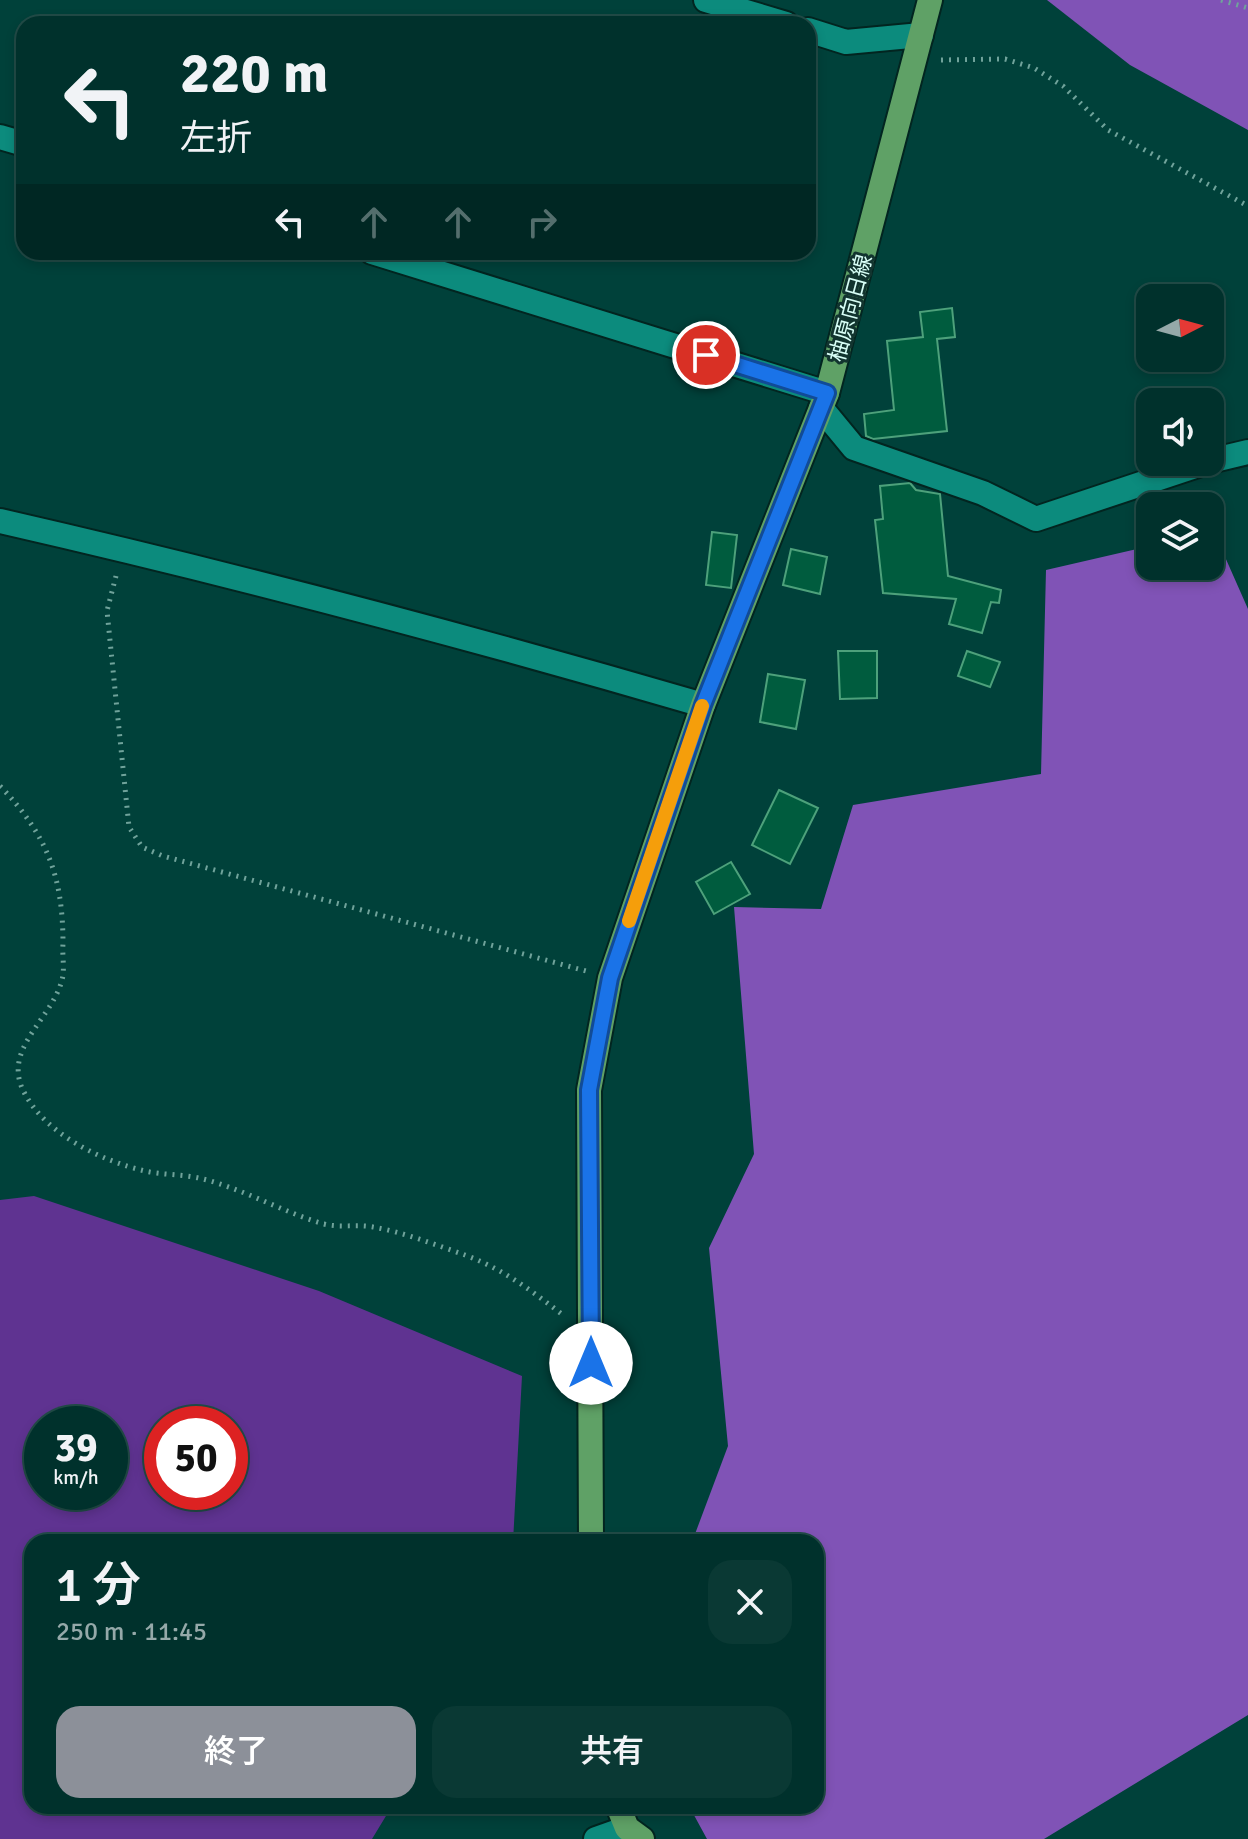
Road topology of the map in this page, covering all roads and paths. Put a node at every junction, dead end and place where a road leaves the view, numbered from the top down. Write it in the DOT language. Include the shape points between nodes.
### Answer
graph roads {
  1 [pos="706,0"];
  2 [pos="930,0"];
  3 [pos="1221,0"];
  4 [pos="1248,8"];
  5 [pos="759,16"];
  6 [pos="816,33"];
  7 [pos="921,35"];
  8 [pos="916,61"];
  9 [pos="1248,206"];
  10 [pos="396,260"];
  11 [pos="824,400"];
  12 [pos="1248,452"];
  13 [pos="1224,458"];
  14 [pos="1167,476"];
  15 [pos="0,521"];
  16 [pos="123,549"];
  17 [pos="703,705"];
  18 [pos="0,786"];
  19 [pos="610,978"];
  20 [pos="591,1335"];
  21 [pos="591,1534"];
  22 [pos="629,1824"];
  23 [pos="596,1839"];
  1 -- 5 [label="street"];
  2 -- 7 [label="main road, 柚原向日線"];
  3 -- 4 [label="path"];
  6 -- 7 [label="street" via="846,42"];
  7 -- 8 [label="main road, 柚原向日線"];
  8 -- 9 [label="path" via="1005,59 1034,68 1063,86 1108,130"];
  8 -- 11 [label="main road, 柚原向日線"];
  10 -- 11 [label="street"];
  11 -- 14 [label="street" via="854,448 983,493 1036,519"];
  11 -- 17 [label="main road, 柚原向日線"];
  12 -- 13 [label="street"];
  15 -- 16 [label="street"];
  16 -- 17 [label="street"];
  16 -- 19 [label="path" via="107,611 129,827 142,847"];
  17 -- 19 [label="main road, 柚原向日線"];
  18 -- 20 [label="path" via="44,844 59,882 62,979 19,1053 16,1071 25,1095 54,1127 83,1148 118,1163 199,1178 327,1225 371,1227 467,1256 508,1274"];
  19 -- 20 [label="main road, 柚原向日線" via="589,1090"];
  20 -- 21 [label="main road, 柚原向日線"];
  22 -- 23 [label="street"];
}
